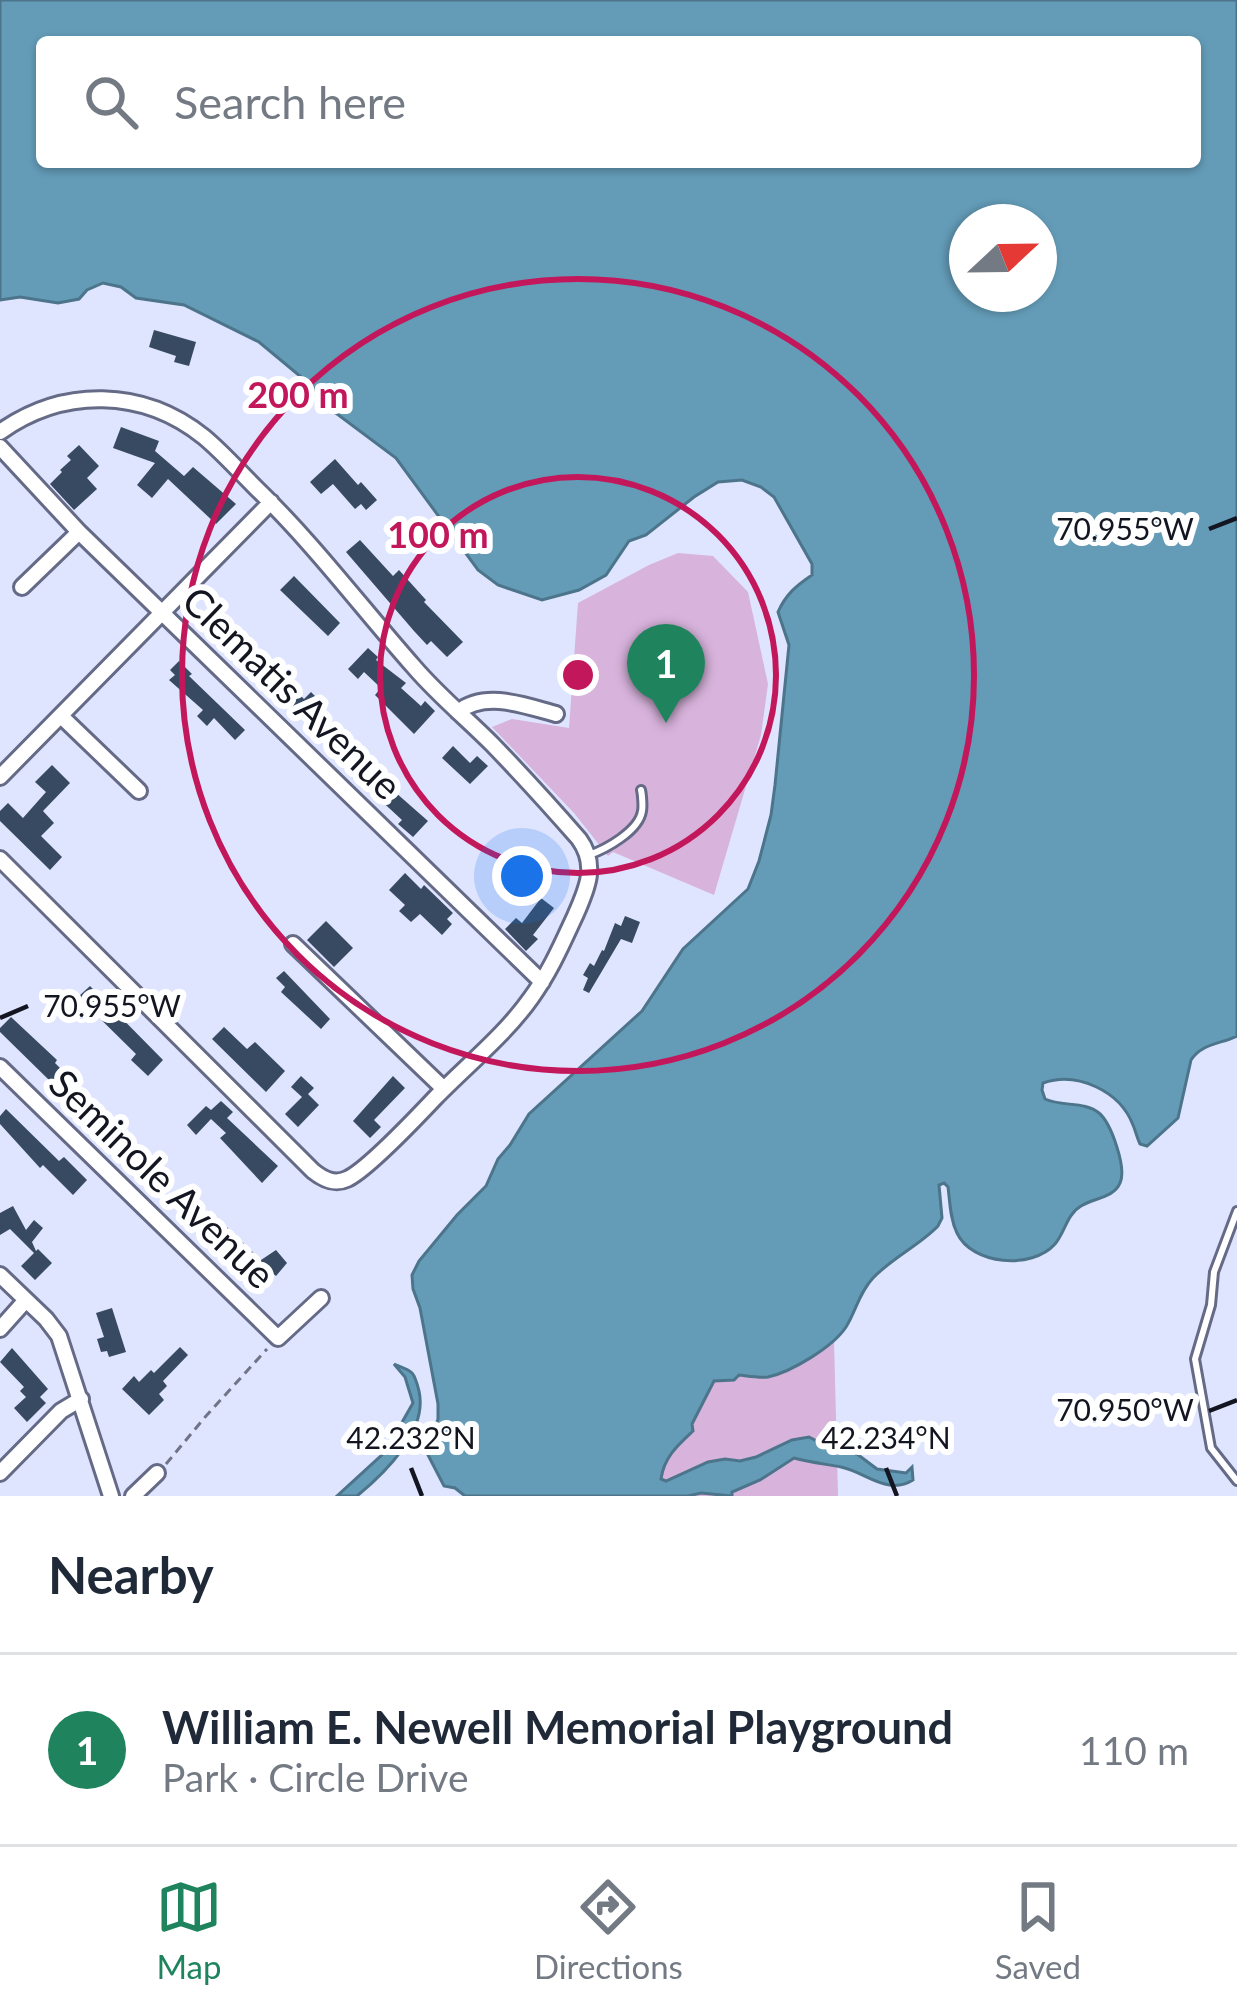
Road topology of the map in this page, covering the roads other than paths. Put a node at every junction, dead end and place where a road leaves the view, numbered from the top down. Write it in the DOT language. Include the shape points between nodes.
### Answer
graph roads {
  1 [pos="0,433"];
  2 [pos="0,446"];
  3 [pos="271,502"];
  4 [pos="79,532"];
  5 [pos="22,587"];
  6 [pos="163,612"];
  7 [pos="458,712"];
  8 [pos="556,714"];
  9 [pos="61,716"];
  10 [pos="0,777"];
  11 [pos="641,790"];
  12 [pos="140,791"];
  13 [pos="589,855"];
  14 [pos="0,859"];
  15 [pos="293,944"];
  16 [pos="542,982"];
  17 [pos="0,1067"];
  18 [pos="444,1089"];
  19 [pos="1237,1211"];
  20 [pos="0,1275"];
  21 [pos="321,1298"];
  22 [pos="26,1300"];
  23 [pos="0,1329"];
  24 [pos="81,1399"];
  25 [pos="0,1473"];
  26 [pos="157,1473"];
  27 [pos="1237,1481"];
  28 [pos="111,1496"];
  29 [pos="133,1496"];
  1 -- 3 [label="street" via="65,402 143,404 200,434"];
  2 -- 4 [label="street, Clematis Avenue"];
  3 -- 6 [label="street"];
  3 -- 7 [label="street"];
  4 -- 5 [label="street"];
  4 -- 6 [label="street, Clematis Avenue"];
  6 -- 9 [label="street"];
  6 -- 16 [label="street, Clematis Avenue"];
  7 -- 8 [label="street" via="496,701"];
  7 -- 13 [label="street"];
  9 -- 10 [label="street"];
  9 -- 12 [label="street"];
  11 -- 13 [label="lane" via="639,820"];
  13 -- 16 [label="street" via="586,890"];
  14 -- 18 [label="street" via="319,1175 347,1179"];
  15 -- 18 [label="street"];
  16 -- 18 [label="street"];
  17 -- 21 [label="street, Seminole Avenue" via="278,1338"];
  19 -- 27 [label="lane" via="1195,1359 1211,1448"];
  20 -- 22 [label="street"];
  22 -- 23 [label="street"];
  22 -- 24 [label="street" via="59,1336"];
  24 -- 25 [label="street"];
  24 -- 28 [label="street"];
  26 -- 29 [label="street"];
}
